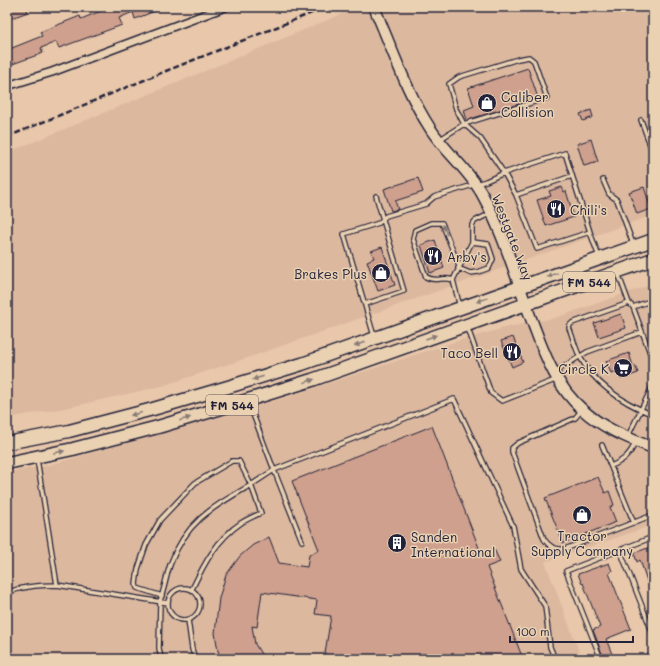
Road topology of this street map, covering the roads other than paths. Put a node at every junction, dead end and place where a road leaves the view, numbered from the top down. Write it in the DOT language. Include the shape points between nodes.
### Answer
graph roads {
  1 [pos="225,7"];
  2 [pos="374,7"];
  3 [pos="7,86"];
  4 [pos="641,120"];
  5 [pos="464,124"];
  6 [pos="438,141"];
  7 [pos="653,153"];
  8 [pos="504,173"];
  9 [pos="572,176"];
  10 [pos="603,180"];
  11 [pos="475,184"];
  12 [pos="516,195"];
  13 [pos="376,196"];
  14 [pos="492,213"];
  15 [pos="384,219"];
  16 [pos="590,232"];
  17 [pos="653,240"];
  18 [pos="472,242"];
  19 [pos="634,247"];
  20 [pos="599,259"];
  21 [pos="653,259"];
  22 [pos="459,267"];
  23 [pos="617,272"];
  24 [pos="453,280"];
  25 [pos="519,287"];
  26 [pos="652,300"];
  27 [pos="629,303"];
  28 [pos="365,304"];
  29 [pos="525,304"];
  30 [pos="653,306"];
  31 [pos="633,307"];
  32 [pos="460,308"];
  33 [pos="467,325"];
  34 [pos="642,332"];
  35 [pos="375,338"];
  36 [pos="579,356"];
  37 [pos="653,361"];
  38 [pos="555,376"];
  39 [pos="241,383"];
  40 [pos="653,385"];
  41 [pos="248,400"];
  42 [pos="582,410"];
  43 [pos="641,410"];
  44 [pos="653,415"];
  45 [pos="632,439"];
  46 [pos="7,443"];
  47 [pos="602,445"];
  48 [pos="653,448"];
  49 [pos="37,456"];
  50 [pos="7,463"];
  51 [pos="611,466"];
  52 [pos="274,470"];
  53 [pos="251,485"];
  54 [pos="653,515"];
  55 [pos="634,523"];
  56 [pos="653,538"];
  57 [pos="302,541"];
  58 [pos="620,550"];
  59 [pos="57,585"];
  60 [pos="192,590"];
  61 [pos="7,593"];
  62 [pos="162,596"];
  63 [pos="160,601"];
  64 [pos="168,603"];
  65 [pos="188,620"];
  66 [pos="653,634"];
  67 [pos="162,659"];
  68 [pos="195,659"];
  69 [pos="555,659"];
  70 [pos="601,659"];
  1 -- 3 [label="street" via="52,72"];
  2 -- 6 [label="street, Westgate Way" via="418,107"];
  4 -- 7 [label="lane"];
  5 -- 5 [label="lane" via="456,109 449,84 459,77 518,59 529,57 534,61 547,98"];
  5 -- 6 [label="lane"];
  5 -- 8 [label="lane" via="480,138"];
  6 -- 11 [label="street, Westgate Way"];
  8 -- 9 [label="lane" via="565,153"];
  8 -- 11 [label="lane"];
  8 -- 12 [label="lane"];
  9 -- 12 [label="lane"];
  9 -- 16 [label="lane"];
  10 -- 19 [label="lane" via="609,194 617,200"];
  11 -- 14 [label="street, Westgate Way"];
  11 -- 15 [label="lane" via="434,197 426,204 386,216"];
  12 -- 16 [label="lane" via="537,249"];
  13 -- 15 [label="lane"];
  14 -- 18 [label="lane" via="475,221 471,230"];
  14 -- 25 [label="street, Westgate Way"];
  15 -- 28 [label="lane" via="404,291"];
  15 -- 28 [label="lane" via="344,234"];
  16 -- 20 [label="lane"];
  17 -- 19 [label="main road, FM 544 / FM 544"];
  18 -- 22 [label="lane"];
  18 -- 22 [label="lane" via="488,244 493,257 492,264 486,269 470,273"];
  19 -- 20 [label="main road, FM 544 / FM 544"];
  20 -- 25 [label="main road, FM 544 / FM 544, one-way"];
  21 -- 23 [label="main road, FM 544 / FM 544"];
  22 -- 24 [label="lane"];
  22 -- 24 [label="lane, one-way" via="442,223 431,223 415,230 412,239 426,277 432,280 446,277"];
  23 -- 27 [label="lane"];
  23 -- 29 [label="main road, FM 544 / FM 544"];
  24 -- 32 [label="lane"];
  25 -- 29 [label="street, Westgate Way"];
  25 -- 32 [label="main road, FM 544 / FM 544, one-way"];
  26 -- 30 [label="lane"];
  26 -- 31 [label="lane"];
  27 -- 31 [label="lane"];
  27 -- 36 [label="lane" via="570,324 569,328"];
  28 -- 35 [label="lane"];
  29 -- 33 [label="main road, FM 544 / FM 544"];
  29 -- 38 [label="street, Westgate Way" via="544,355"];
  31 -- 34 [label="lane"];
  32 -- 35 [label="main road, FM 544 / FM 544"];
  33 -- 38 [label="lane" via="491,393 502,400"];
  41 -- 33 [label="main road, FM 544 / FM 544, one-way"];
  34 -- 36 [label="lane"];
  34 -- 37 [label="lane"];
  35 -- 39 [label="main road, FM 544 / FM 544, one-way"];
  36 -- 38 [label="lane"];
  36 -- 43 [label="lane" via="603,386"];
  38 -- 42 [label="street, Westgate Way"];
  39 -- 41 [label="main road"];
  39 -- 46 [label="main road, FM 544 / FM 544, one-way" via="69,431"];
  40 -- 43 [label="lane"];
  49 -- 41 [label="main road, FM 544 / FM 544, one-way" via="158,427"];
  41 -- 52 [label="lane"];
  42 -- 45 [label="street, Westgate Way" via="607,427"];
  42 -- 55 [label="lane" via="575,418 512,448 544,539 552,547 565,549"];
  43 -- 44 [label="lane"];
  43 -- 45 [label="lane"];
  45 -- 48 [label="street, Westgate Way"];
  45 -- 51 [label="lane" via="628,456"];
  47 -- 51 [label="lane"];
  49 -- 50 [label="main road, FM 544 / FM 544"];
  49 -- 59 [label="lane"];
  51 -- 55 [label="lane"];
  52 -- 53 [label="lane"];
  52 -- 57 [label="lane"];
  52 -- 69 [label="lane" via="454,399 513,526 521,569 546,606 550,647"];
  53 -- 60 [label="lane" via="261,513 241,524 219,543 205,562"];
  53 -- 62 [label="lane" via="207,512 179,543 169,567"];
  53 -- 62 [label="lane" via="239,461 232,461 195,484 160,520 146,545 138,569 136,586"];
  54 -- 55 [label="lane"];
  56 -- 58 [label="lane"];
  58 -- 66 [label="lane"];
  58 -- 70 [label="lane" via="566,571"];
  59 -- 61 [label="lane" via="43,585"];
  59 -- 63 [label="lane"];
  60 -- 64 [label="lane" via="178,589 171,594"];
  60 -- 65 [label="lane" via="199,596 200,606 196,615"];
  62 -- 63 [label="lane"];
  63 -- 64 [label="lane"];
  63 -- 67 [label="lane" via="159,648"];
  64 -- 65 [label="lane" via="172,615 179,620"];
  65 -- 68 [label="lane"];
}
